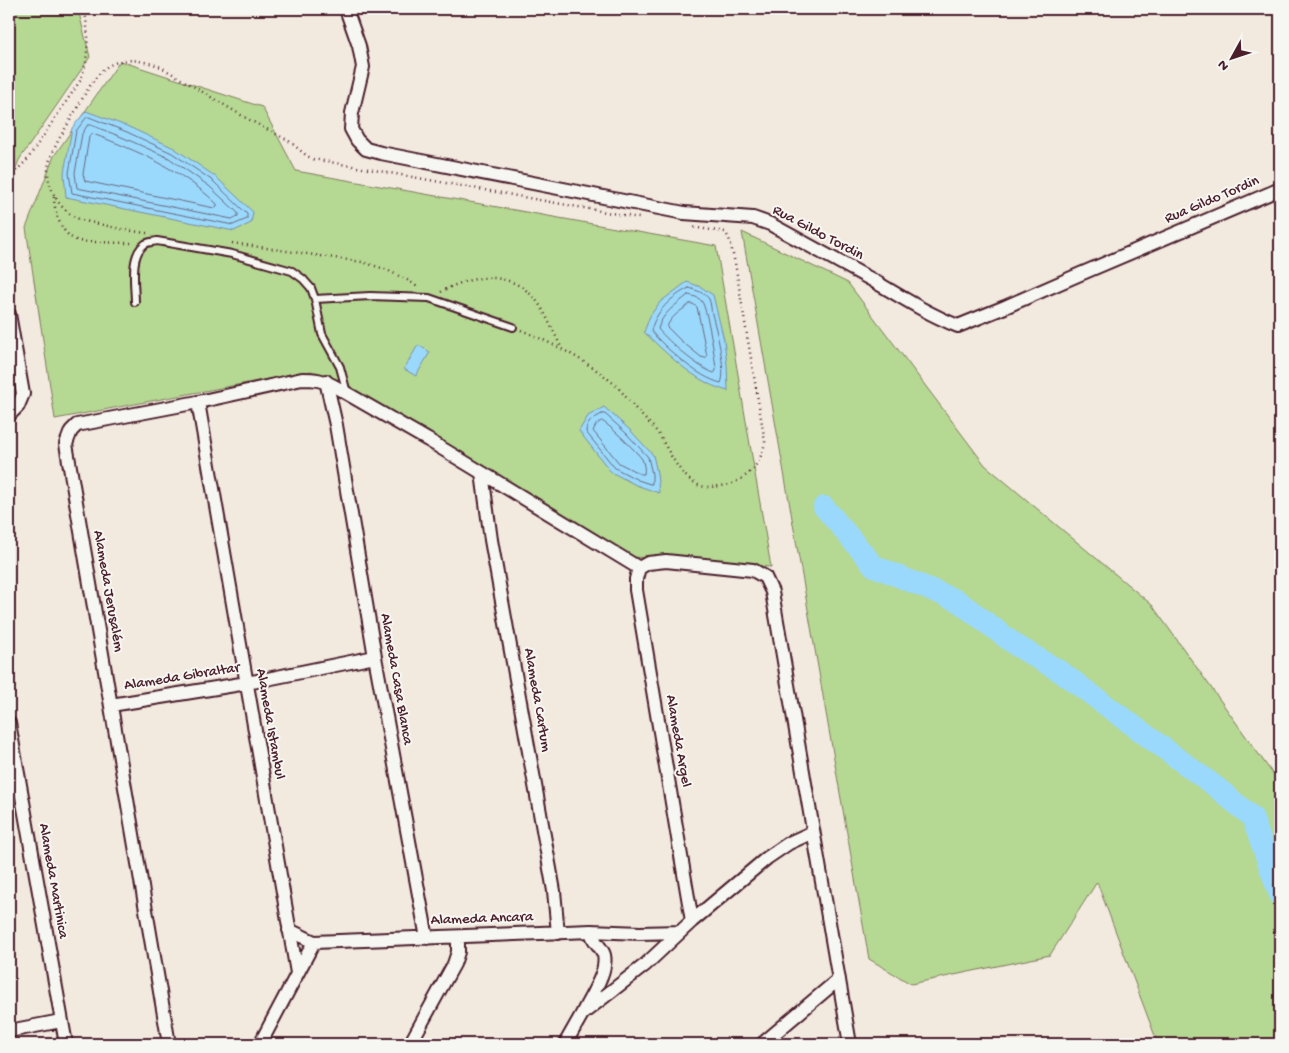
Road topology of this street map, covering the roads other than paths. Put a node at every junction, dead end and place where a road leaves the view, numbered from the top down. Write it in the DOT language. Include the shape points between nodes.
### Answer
graph roads {
  1 [pos="346,9"];
  2 [pos="1280,189"];
  3 [pos="315,299"];
  4 [pos="135,302"];
  5 [pos="9,314"];
  6 [pos="513,327"];
  7 [pos="326,381"];
  8 [pos="349,394"];
  9 [pos="198,402"];
  10 [pos="9,415"];
  11 [pos="482,472"];
  12 [pos="639,568"];
  13 [pos="375,657"];
  14 [pos="247,683"];
  15 [pos="111,705"];
  16 [pos="9,724"];
  17 [pos="813,832"];
  18 [pos="692,920"];
  19 [pos="289,930"];
  20 [pos="591,931"];
  21 [pos="680,932"];
  22 [pos="558,933"];
  23 [pos="458,937"];
  24 [pos="427,938"];
  25 [pos="314,942"];
  26 [pos="297,973"];
  27 [pos="839,979"];
  28 [pos="582,1014"];
  29 [pos="61,1021"];
  30 [pos="9,1031"];
  31 [pos="66,1044"];
  32 [pos="170,1044"];
  33 [pos="260,1044"];
  34 [pos="410,1044"];
  35 [pos="565,1044"];
  36 [pos="762,1044"];
  37 [pos="850,1044"];
  1 -- 2 [label="street, Rua Gildo Tordin" via="360,46 363,67 351,128 366,148 684,213 753,218 770,224 912,304 958,326"];
  3 -- 4 [label="lane" via="311,288 292,272 232,254 156,241 146,243 135,259"];
  3 -- 6 [label="lane" via="370,296 429,298"];
  3 -- 8 [label="lane" via="322,334 340,367"];
  5 -- 10 [label="street" via="23,394"];
  7 -- 8 [label="street, Alameda Jerusalém"];
  7 -- 9 [label="street, Alameda Jerusalém" via="302,379"];
  7 -- 13 [label="street, Alameda Casa Blanca"];
  8 -- 11 [label="street, Alameda Jerusalém"];
  9 -- 14 [label="street, Alameda Istambul"];
  9 -- 15 [label="street, Alameda Jerusalém" via="77,425 66,444"];
  11 -- 12 [label="street, Alameda Jerusalém"];
  11 -- 22 [label="street, Alameda Cartum" via="491,540 554,891"];
  12 -- 17 [label="street" via="648,563 666,561 753,570 765,577 772,592"];
  12 -- 18 [label="street, Alameda Argel" via="636,590"];
  13 -- 14 [label="street, Alameda Gibraltar"];
  13 -- 24 [label="street, Alameda Casa Blanca"];
  14 -- 15 [label="street, Alameda Gibraltar"];
  14 -- 19 [label="street, Alameda Istambul"];
  15 -- 32 [label="street, Alameda Jerusalém"];
  16 -- 29 [label="street, Alameda Martinica"];
  17 -- 18 [label="street" via="767,858"];
  17 -- 27 [label="street"];
  18 -- 21 [label="street"];
  19 -- 25 [label="street, Alameda Ancara"];
  19 -- 26 [label="street, Alameda Istambul"];
  20 -- 21 [label="street, Alameda Ancara"];
  20 -- 22 [label="street, Alameda Ancara"];
  20 -- 28 [label="street" via="601,947 605,966"];
  21 -- 28 [label="street" via="645,965"];
  22 -- 23 [label="street, Alameda Ancara"];
  23 -- 24 [label="street, Alameda Ancara"];
  23 -- 34 [label="street" via="454,964"];
  24 -- 25 [label="street, Alameda Ancara"];
  25 -- 26 [label="street"];
  26 -- 33 [label="street"];
  27 -- 36 [label="street"];
  27 -- 37 [label="street"];
  28 -- 35 [label="street"];
  29 -- 30 [label="street"];
  29 -- 31 [label="street, Alameda Martinica"];
}
